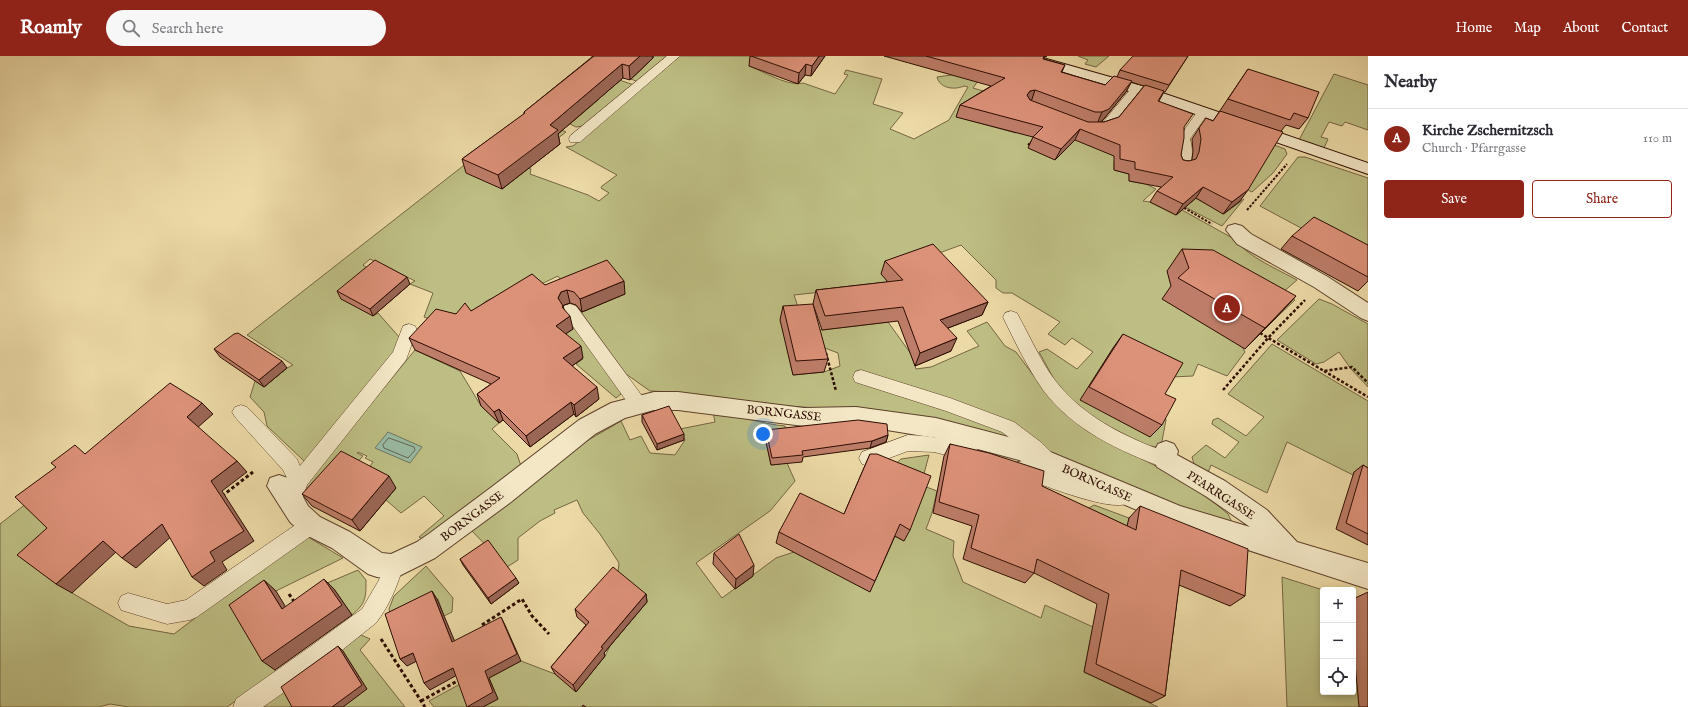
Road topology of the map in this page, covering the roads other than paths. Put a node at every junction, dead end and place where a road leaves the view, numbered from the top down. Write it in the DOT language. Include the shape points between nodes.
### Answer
graph roads {
  1 [pos="674,56"];
  2 [pos="1020,56"];
  3 [pos="1137,88"];
  4 [pos="1203,112"];
  5 [pos="1081,126"];
  6 [pos="575,139"];
  7 [pos="1182,167"];
  8 [pos="1368,168"];
  9 [pos="1235,230"];
  10 [pos="570,310"];
  11 [pos="1368,313"];
  12 [pos="1011,317"];
  13 [pos="409,330"];
  14 [pos="861,377"];
  15 [pos="639,404"];
  16 [pos="241,412"];
  17 [pos="1165,456"];
  18 [pos="868,458"];
  19 [pos="1048,461"];
  20 [pos="290,490"];
  21 [pos="1142,503"];
  22 [pos="312,525"];
  23 [pos="1289,552"];
  24 [pos="393,567"];
  25 [pos="1368,576"];
  26 [pos="128,603"];
  27 [pos="244,707"];
  1 -- 6 [label="lane"];
  2 -- 3 [label="street"];
  3 -- 4 [label="street"];
  3 -- 5 [label="lane" via="1103,127 1096,129"];
  4 -- 7 [label="lane" via="1184,139 1186,150"];
  4 -- 8 [label="street"];
  9 -- 11 [label="street" via="1244,239 1321,282"];
  10 -- 15 [label="lane"];
  12 -- 17 [label="lane, PFARRGASSE" via="1029,354 1051,388 1066,404 1086,421 1120,441 1147,454"];
  13 -- 20 [label="lane" via="400,355"];
  14 -- 19 [label="lane" via="950,405 1008,427 1036,448"];
  15 -- 19 [label="street, BORNGASSE" via="678,401 804,417 856,416 895,421 982,439"];
  15 -- 24 [label="street, BORNGASSE" via="619,410 587,427 439,541"];
  16 -- 20 [label="lane" via="290,465"];
  17 -- 23 [label="street, PFARRGASSE" via="1258,518"];
  18 -- 21 [label="lane" via="908,443 934,444 992,458 1082,490"];
  19 -- 21 [label="street, BORNGASSE"];
  20 -- 22 [label="street" via="299,514"];
  21 -- 23 [label="street, BORNGASSE"];
  22 -- 24 [label="street" via="341,540 377,565"];
  22 -- 26 [label="lane" via="190,610 168,614"];
  23 -- 25 [label="street, BORNGASSE"];
  24 -- 27 [label="lane" via="388,583 369,616"];
}
